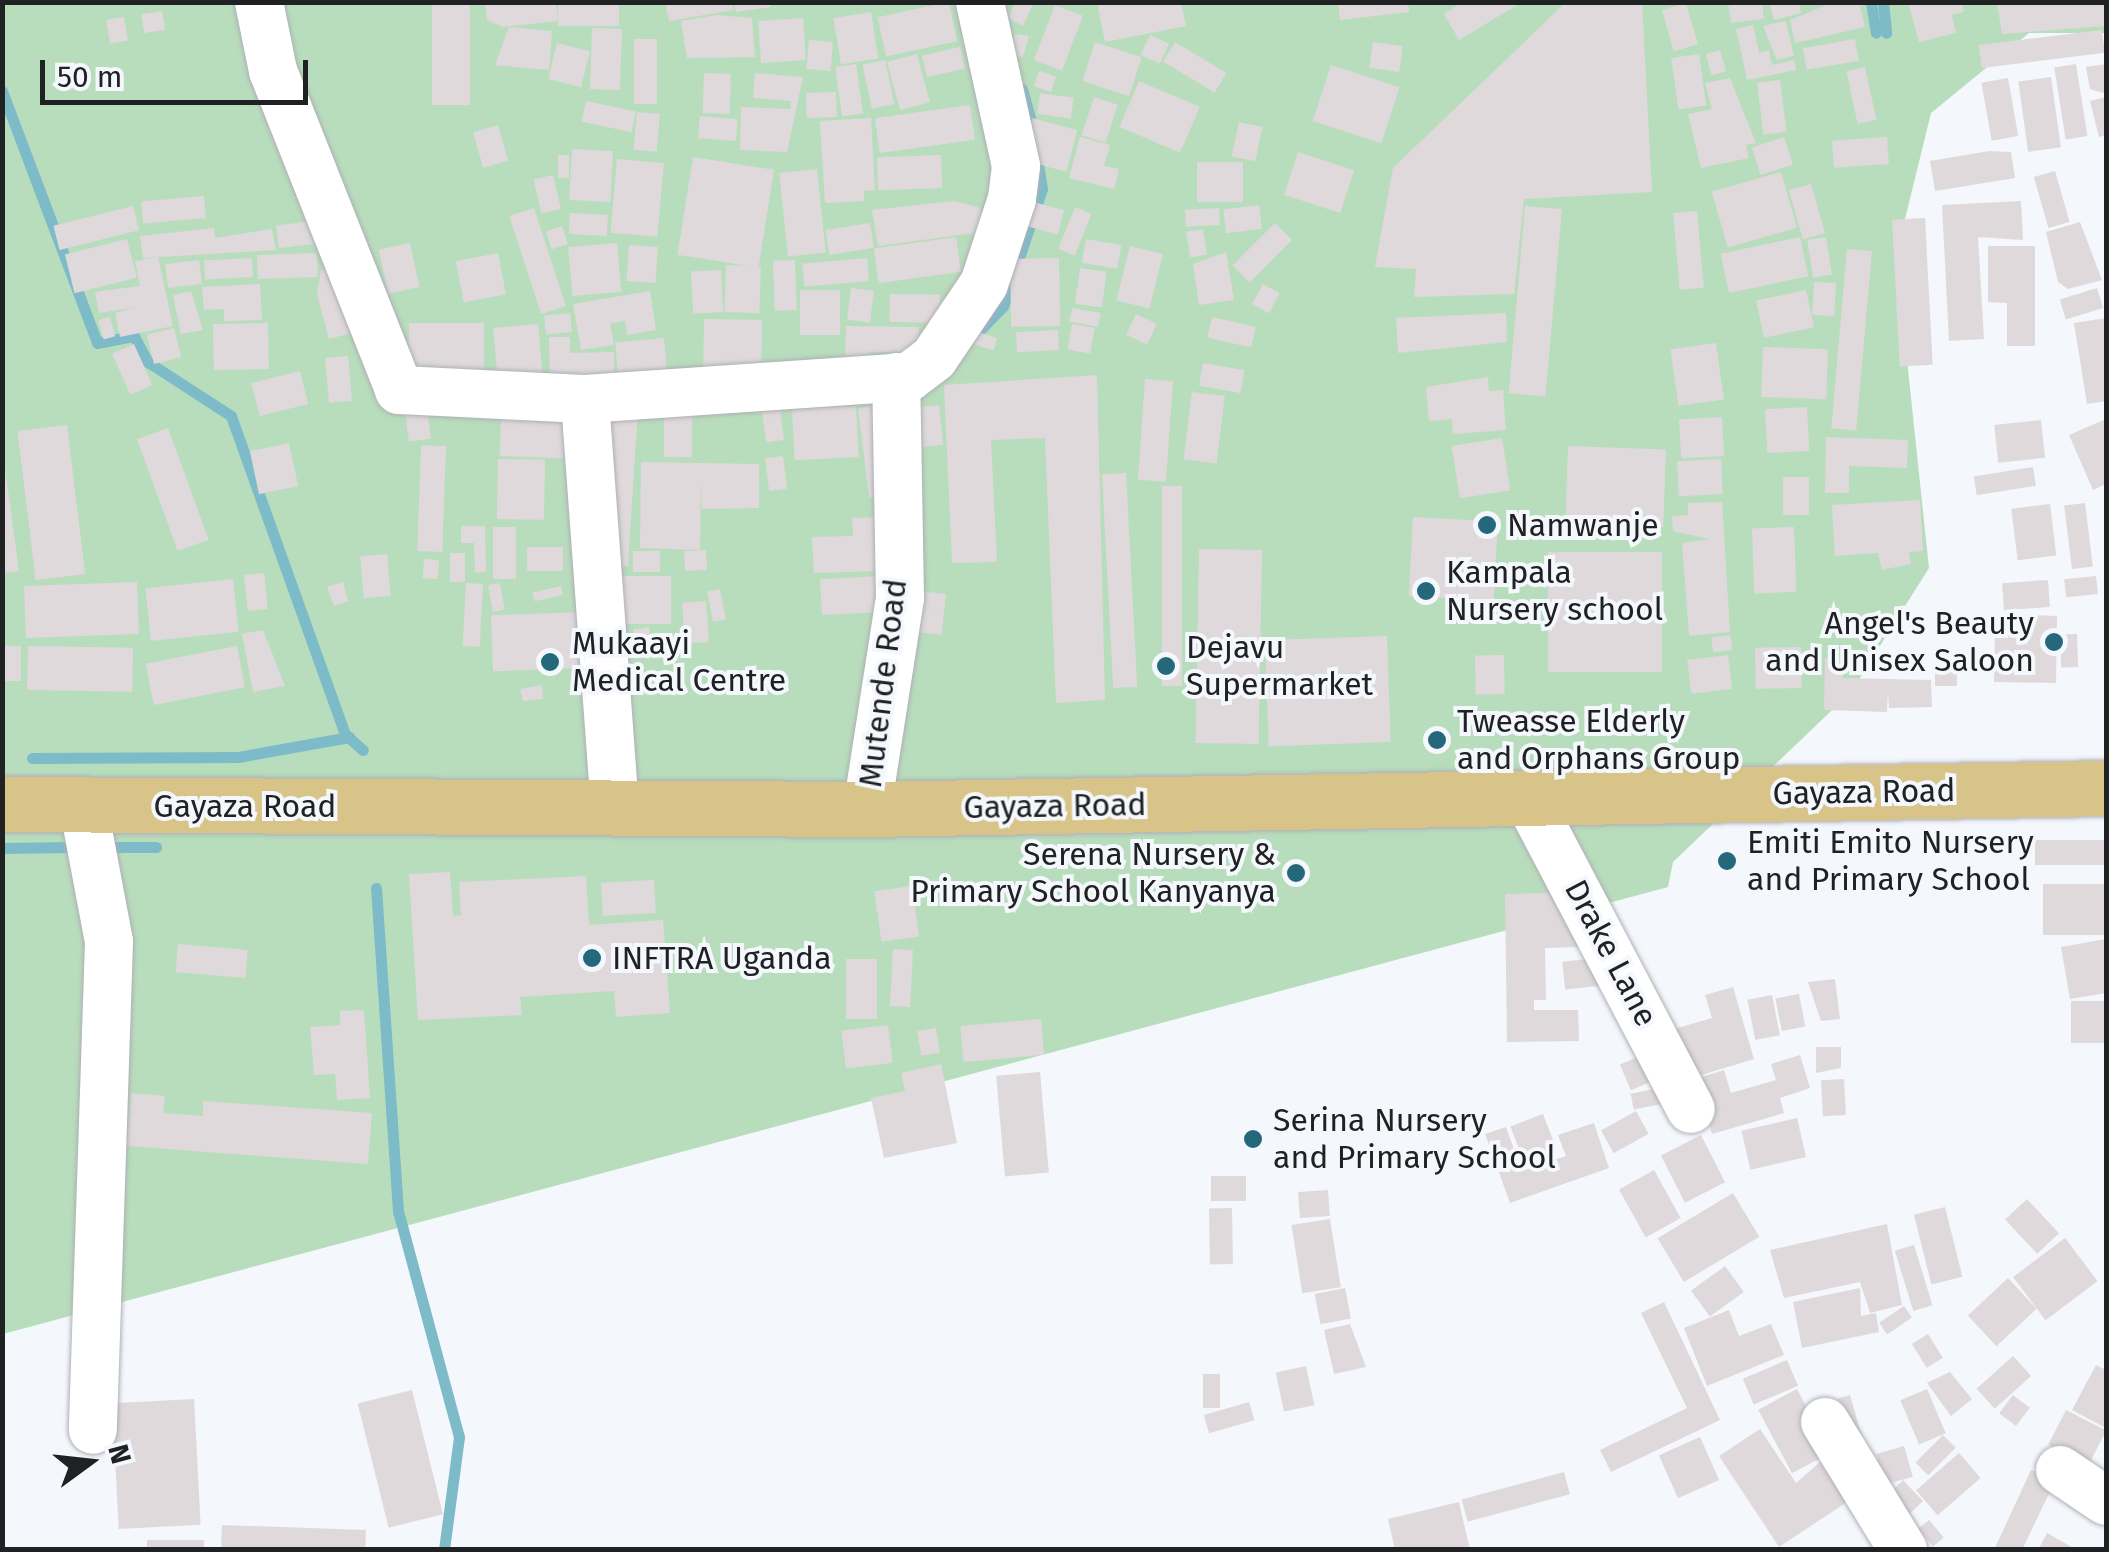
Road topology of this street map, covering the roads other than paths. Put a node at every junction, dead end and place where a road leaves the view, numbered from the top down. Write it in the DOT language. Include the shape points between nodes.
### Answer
graph roads {
  1 [pos="259,2"];
  2 [pos="980,2"];
  3 [pos="896,378"];
  4 [pos="585,399"];
  5 [pos="2106,788"];
  6 [pos="1528,799"];
  7 [pos="2,804"];
  8 [pos="83,804"];
  9 [pos="615,809"];
  10 [pos="867,809"];
  11 [pos="1691,1109"];
  12 [pos="1825,1422"];
  13 [pos="93,1430"];
  14 [pos="2060,1470"];
  15 [pos="2106,1500"];
  16 [pos="1903,1550"];
  1 -- 4 [label="street" via="273,71 399,390"];
  2 -- 3 [label="street" via="1013,148 1012,198 984,284 934,358"];
  3 -- 4 [label="street"];
  3 -- 10 [label="street, Mutende Road" via="900,598"];
  4 -- 9 [label="street"];
  5 -- 6 [label="main road, Gayaza Road"];
  6 -- 10 [label="main road, Gayaza Road"];
  6 -- 11 [label="street, Drake Lane"];
  7 -- 8 [label="main road, Gayaza Road"];
  8 -- 9 [label="main road, Gayaza Road"];
  8 -- 13 [label="street" via="109,942"];
  9 -- 10 [label="main road, Gayaza Road"];
  12 -- 16 [label="street"];
  14 -- 15 [label="street"];
}
